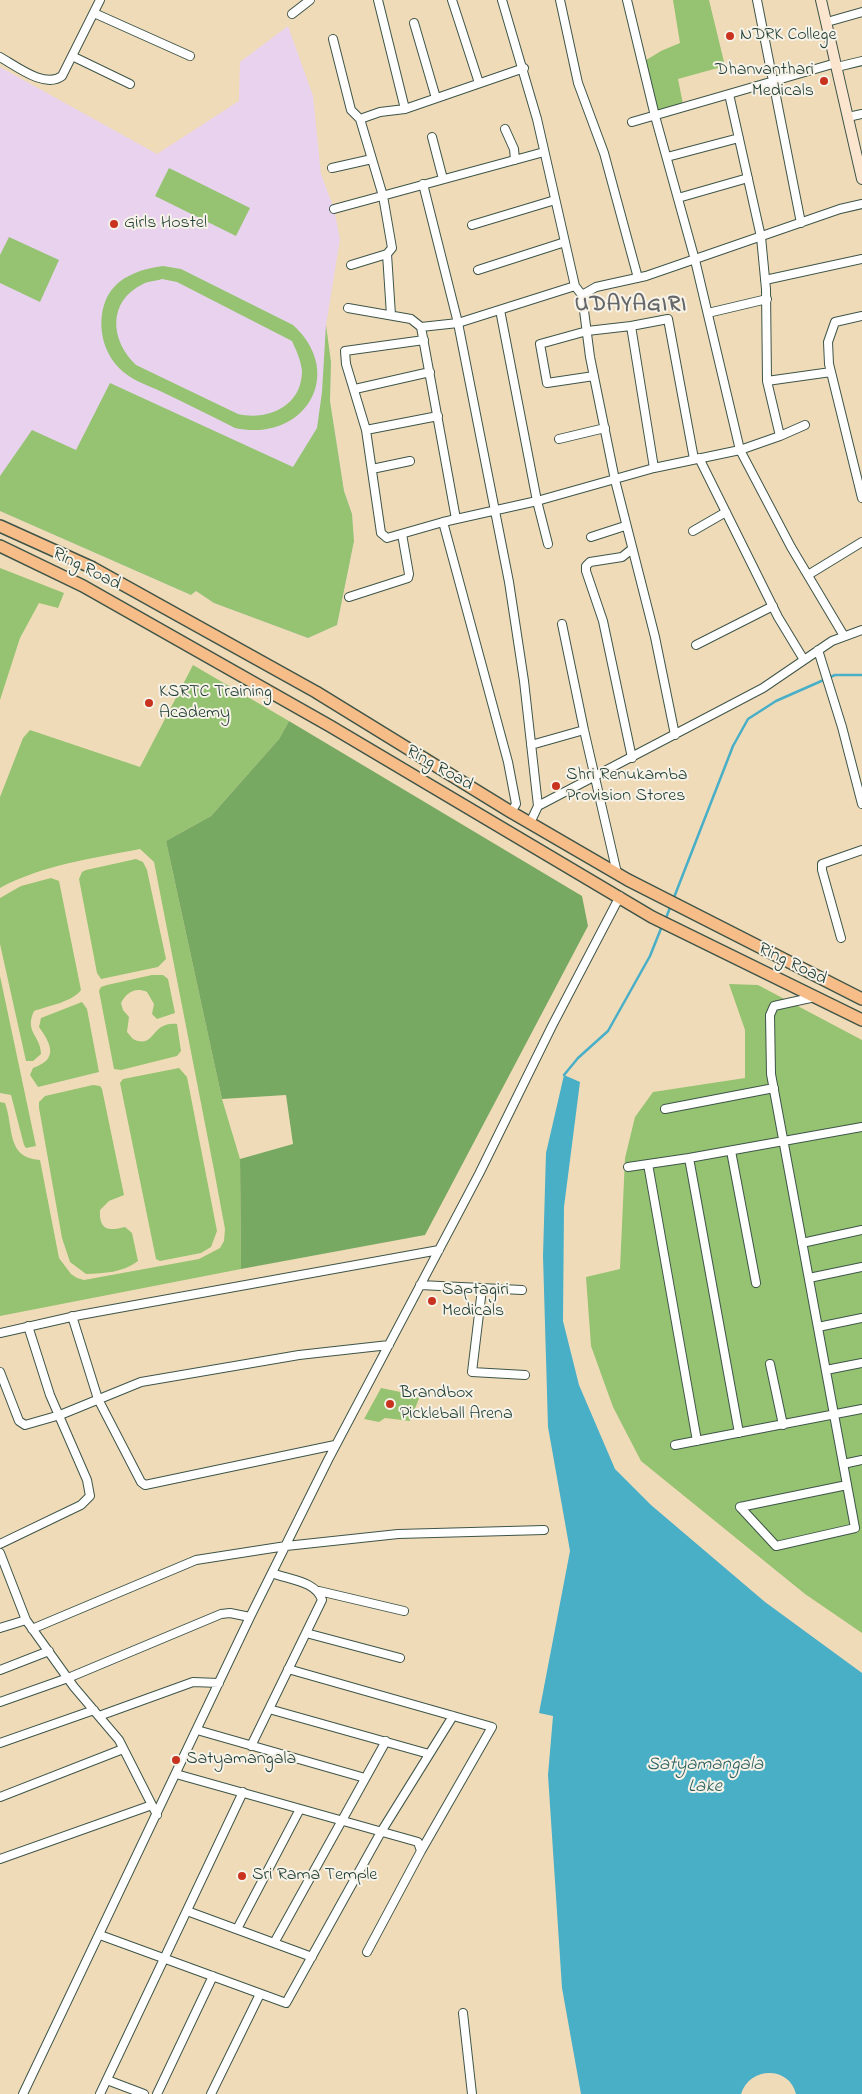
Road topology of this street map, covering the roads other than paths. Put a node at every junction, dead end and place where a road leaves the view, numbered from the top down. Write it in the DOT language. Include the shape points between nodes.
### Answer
graph roads {
  1 [pos="100,0"];
  2 [pos="310,0"];
  3 [pos="378,0"];
  4 [pos="452,0"];
  5 [pos="502,0"];
  6 [pos="560,0"];
  7 [pos="627,0"];
  8 [pos="757,0"];
  9 [pos="822,0"];
  10 [pos="862,12"];
  11 [pos="94,13"];
  12 [pos="292,14"];
  13 [pos="827,22"];
  14 [pos="414,23"];
  15 [pos="333,40"];
  16 [pos="72,56"];
  17 [pos="190,56"];
  18 [pos="0,57"];
  19 [pos="862,61"];
  20 [pos="837,65"];
  21 [pos="524,68"];
  22 [pos="772,81"];
  23 [pos="479,83"];
  24 [pos="130,84"];
  25 [pos="729,94"];
  26 [pos="436,98"];
  27 [pos="405,109"];
  28 [pos="862,114"];
  29 [pos="654,116"];
  30 [pos="848,117"];
  31 [pos="360,119"];
  32 [pos="632,122"];
  33 [pos="505,129"];
  34 [pos="432,138"];
  35 [pos="739,138"];
  36 [pos="544,152"];
  37 [pos="666,157"];
  38 [pos="372,159"];
  39 [pos="515,160"];
  40 [pos="332,168"];
  41 [pos="748,178"];
  42 [pos="443,179"];
  43 [pos="862,179"];
  44 [pos="423,184"];
  45 [pos="383,196"];
  46 [pos="678,198"];
  47 [pos="555,200"];
  48 [pos="862,204"];
  49 [pos="334,209"];
  50 [pos="802,223"];
  51 [pos="472,225"];
  52 [pos="761,237"];
  53 [pos="565,242"];
  54 [pos="387,254"];
  55 [pos="695,260"];
  56 [pos="862,260"];
  57 [pos="351,265"];
  58 [pos="478,270"];
  59 [pos="638,278"];
  60 [pos="766,280"];
  61 [pos="575,286"];
  62 [pos="582,295"];
  63 [pos="767,299"];
  64 [pos="348,308"];
  65 [pos="500,310"];
  66 [pos="708,313"];
  67 [pos="391,315"];
  68 [pos="862,316"];
  69 [pos="458,323"];
  70 [pos="631,326"];
  71 [pos="421,327"];
  72 [pos="587,331"];
  73 [pos="424,340"];
  74 [pos="430,372"];
  75 [pos="831,372"];
  76 [pos="594,376"];
  77 [pos="767,381"];
  78 [pos="355,389"];
  79 [pos="438,416"];
  80 [pos="805,425"];
  81 [pos="605,428"];
  82 [pos="366,430"];
  83 [pos="780,436"];
  84 [pos="559,439"];
  85 [pos="740,450"];
  86 [pos="697,459"];
  87 [pos="410,461"];
  88 [pos="654,468"];
  89 [pos="372,469"];
  90 [pos="615,480"];
  91 [pos="862,498"];
  92 [pos="537,501"];
  93 [pos="494,510"];
  94 [pos="726,512"];
  95 [pos="456,519"];
  96 [pos="444,522"];
  97 [pos="0,526"];
  98 [pos="625,526"];
  99 [pos="693,531"];
  100 [pos="402,534"];
  101 [pos="591,537"];
  102 [pos="862,542"];
  103 [pos="548,544"];
  104 [pos="0,546"];
  105 [pos="632,549"];
  106 [pos="93,568"];
  107 [pos="808,575"];
  108 [pos="83,586"];
  109 [pos="349,597"];
  110 [pos="772,606"];
  111 [pos="562,624"];
  112 [pos="862,630"];
  113 [pos="844,636"];
  114 [pos="696,645"];
  115 [pos="818,650"];
  116 [pos="804,660"];
  117 [pos="584,730"];
  118 [pos="675,735"];
  119 [pos="531,745"];
  120 [pos="632,758"];
  121 [pos="595,777"];
  122 [pos="862,804"];
  123 [pos="538,806"];
  124 [pos="511,812"];
  125 [pos="530,823"];
  126 [pos="862,850"];
  127 [pos="617,873"];
  128 [pos="628,880"];
  129 [pos="620,896"];
  130 [pos="841,938"];
  131 [pos="817,997"];
  132 [pos="862,999"];
  133 [pos="862,1020"];
  134 [pos="774,1088"];
  135 [pos="665,1109"];
  136 [pos="862,1127"];
  137 [pos="784,1141"];
  138 [pos="731,1151"];
  139 [pos="689,1158"];
  140 [pos="648,1164"];
  141 [pos="628,1167"];
  142 [pos="862,1230"];
  143 [pos="802,1243"];
  144 [pos="439,1250"];
  145 [pos="862,1267"];
  146 [pos="809,1278"];
  147 [pos="756,1283"];
  148 [pos="420,1285"];
  149 [pos="482,1289"];
  150 [pos="522,1290"];
  151 [pos="72,1316"];
  152 [pos="862,1318"];
  153 [pos="28,1326"];
  154 [pos="818,1327"];
  155 [pos="0,1333"];
  156 [pos="388,1345"];
  157 [pos="862,1363"];
  158 [pos="770,1364"];
  159 [pos="826,1370"];
  160 [pos="0,1372"];
  161 [pos="525,1375"];
  162 [pos="98,1399"];
  163 [pos="862,1408"];
  164 [pos="60,1415"];
  165 [pos="834,1415"];
  166 [pos="783,1424"];
  167 [pos="740,1433"];
  168 [pos="697,1441"];
  169 [pos="335,1445"];
  170 [pos="675,1445"];
  171 [pos="862,1460"];
  172 [pos="843,1464"];
  173 [pos="846,1485"];
  174 [pos="544,1530"];
  175 [pos="0,1544"];
  176 [pos="286,1546"];
  177 [pos="0,1553"];
  178 [pos="272,1573"];
  179 [pos="319,1591"];
  180 [pos="404,1611"];
  181 [pos="250,1617"];
  182 [pos="26,1620"];
  183 [pos="0,1628"];
  184 [pos="32,1629"];
  185 [pos="306,1633"];
  186 [pos="49,1651"];
  187 [pos="400,1658"];
  188 [pos="288,1669"];
  189 [pos="0,1670"];
  190 [pos="68,1678"];
  191 [pos="219,1683"];
  192 [pos="0,1702"];
  193 [pos="269,1709"];
  194 [pos="97,1713"];
  195 [pos="452,1716"];
  196 [pos="197,1730"];
  197 [pos="386,1741"];
  198 [pos="0,1744"];
  199 [pos="251,1746"];
  200 [pos="123,1749"];
  201 [pos="429,1754"];
  202 [pos="176,1774"];
  203 [pos="365,1778"];
  204 [pos="243,1792"];
  205 [pos="0,1797"];
  206 [pos="152,1805"];
  207 [pos="300,1809"];
  208 [pos="157,1815"];
  209 [pos="342,1821"];
  210 [pos="381,1832"];
  211 [pos="421,1851"];
  212 [pos="0,1859"];
  213 [pos="187,1911"];
  214 [pos="237,1929"];
  215 [pos="100,1935"];
  216 [pos="274,1943"];
  217 [pos="366,1952"];
  218 [pos="312,1957"];
  219 [pos="165,1959"];
  220 [pos="212,1976"];
  221 [pos="260,1994"];
  222 [pos="463,2013"];
  223 [pos="107,2080"];
  224 [pos="22,2094"];
  225 [pos="100,2094"];
  226 [pos="144,2094"];
  227 [pos="157,2094"];
  228 [pos="211,2094"];
  229 [pos="472,2094"];
  1 -- 11 [label="street"];
  2 -- 12 [label="street"];
  3 -- 27 [label="street"];
  4 -- 23 [label="street"];
  5 -- 21 [label="street"];
  6 -- 59 [label="street" via="578,83 604,152"];
  7 -- 29 [label="street"];
  8 -- 22 [label="street"];
  9 -- 13 [label="street"];
  10 -- 13 [label="street"];
  11 -- 16 [label="street"];
  11 -- 17 [label="street"];
  13 -- 20 [label="street"];
  14 -- 26 [label="street"];
  15 -- 31 [label="street" via="351,110"];
  16 -- 18 [label="street" via="62,76 56,80 48,80"];
  16 -- 24 [label="street"];
  19 -- 20 [label="street"];
  20 -- 22 [label="street"];
  20 -- 30 [label="street"];
  21 -- 23 [label="street"];
  21 -- 36 [label="street"];
  22 -- 25 [label="street"];
  22 -- 50 [label="street"];
  23 -- 26 [label="street"];
  25 -- 29 [label="street"];
  25 -- 35 [label="street"];
  26 -- 27 [label="street"];
  27 -- 31 [label="street"];
  28 -- 30 [label="street"];
  29 -- 32 [label="street"];
  29 -- 37 [label="street"];
  30 -- 43 [label="street"];
  31 -- 38 [label="street"];
  33 -- 39 [label="street"];
  34 -- 42 [label="street"];
  35 -- 37 [label="street"];
  35 -- 41 [label="street"];
  36 -- 39 [label="street"];
  36 -- 47 [label="street"];
  37 -- 46 [label="street"];
  38 -- 40 [label="street"];
  38 -- 45 [label="street"];
  39 -- 42 [label="street"];
  41 -- 46 [label="street"];
  41 -- 52 [label="street"];
  42 -- 44 [label="street"];
  44 -- 45 [label="street"];
  44 -- 69 [label="street"];
  45 -- 49 [label="street"];
  45 -- 54 [label="street" via="392,248"];
  46 -- 55 [label="street"];
  47 -- 51 [label="street"];
  47 -- 53 [label="street"];
  48 -- 50 [label="street"];
  50 -- 52 [label="street"];
  52 -- 55 [label="street"];
  52 -- 60 [label="street"];
  53 -- 58 [label="street"];
  53 -- 61 [label="street"];
  54 -- 57 [label="street"];
  54 -- 67 [label="street"];
  55 -- 59 [label="street"];
  55 -- 66 [label="street"];
  56 -- 60 [label="street"];
  59 -- 62 [label="street" via="596,287"];
  60 -- 63 [label="street"];
  61 -- 62 [label="street"];
  61 -- 65 [label="street"];
  62 -- 72 [label="street"];
  63 -- 66 [label="street"];
  63 -- 77 [label="street"];
  64 -- 67 [label="street"];
  65 -- 69 [label="street"];
  65 -- 92 [label="street"];
  66 -- 85 [label="street"];
  67 -- 71 [label="street" via="411,319"];
  68 -- 75 [label="street" via="835,322 831,329 827,354"];
  69 -- 71 [label="street"];
  69 -- 93 [label="street"];
  70 -- 72 [label="street"];
  70 -- 86 [label="street" via="668,318"];
  70 -- 88 [label="street"];
  71 -- 73 [label="street"];
  72 -- 76 [label="street"];
  72 -- 76 [label="street" via="542,342 539,348 550,384"];
  73 -- 74 [label="street"];
  73 -- 78 [label="street" via="345,351"];
  74 -- 78 [label="street"];
  74 -- 79 [label="street"];
  75 -- 77 [label="street"];
  75 -- 91 [label="street"];
  76 -- 81 [label="street"];
  77 -- 83 [label="street"];
  78 -- 82 [label="street"];
  79 -- 82 [label="street"];
  79 -- 95 [label="street"];
  80 -- 83 [label="street"];
  81 -- 84 [label="street"];
  81 -- 90 [label="street"];
  82 -- 89 [label="street"];
  83 -- 85 [label="street"];
  85 -- 86 [label="street"];
  85 -- 107 [label="street"];
  86 -- 88 [label="street"];
  86 -- 94 [label="street"];
  87 -- 89 [label="street"];
  88 -- 90 [label="street"];
  89 -- 100 [label="street" via="381,533 388,538"];
  90 -- 92 [label="street"];
  90 -- 98 [label="street"];
  92 -- 93 [label="street"];
  92 -- 103 [label="street"];
  93 -- 95 [label="street"];
  93 -- 119 [label="street" via="509,582"];
  94 -- 99 [label="street"];
  94 -- 110 [label="street"];
  95 -- 96 [label="street"];
  96 -- 100 [label="street"];
  96 -- 124 [label="street" via="508,762 516,804"];
  97 -- 106 [label="main road, Ring Road"];
  98 -- 101 [label="street"];
  98 -- 105 [label="street"];
  100 -- 109 [label="street" via="410,574 408,578"];
  102 -- 107 [label="street"];
  104 -- 108 [label="main road, Ring Road"];
  105 -- 118 [label="street" via="655,637"];
  105 -- 120 [label="street" via="616,559 590,562 586,571 603,621"];
  106 -- 108 [label="main road"];
  106 -- 124 [label="main road, Ring Road" via="316,692"];
  107 -- 113 [label="street"];
  108 -- 129 [label="main road, Ring Road"];
  110 -- 114 [label="street"];
  110 -- 116 [label="street"];
  111 -- 117 [label="street"];
  112 -- 113 [label="street"];
  113 -- 115 [label="street"];
  115 -- 116 [label="street"];
  115 -- 122 [label="street"];
  116 -- 118 [label="street" via="763,688"];
  117 -- 119 [label="street"];
  117 -- 121 [label="street"];
  118 -- 120 [label="street"];
  119 -- 123 [label="street"];
  120 -- 121 [label="street"];
  121 -- 123 [label="street"];
  121 -- 127 [label="street"];
  123 -- 125 [label="street"];
  124 -- 125 [label="main road, Ring Road"];
  125 -- 127 [label="main road, Ring Road"];
  126 -- 130 [label="street" via="822,864"];
  127 -- 128 [label="main road, Ring Road"];
  128 -- 129 [label="main road"];
  128 -- 132 [label="main road, Ring Road"];
  129 -- 131 [label="main road, Ring Road" via="652,917"];
  129 -- 144 [label="street"];
  131 -- 133 [label="main road, Ring Road"];
  131 -- 134 [label="street" via="774,1006 770,1015"];
  134 -- 135 [label="street"];
  134 -- 137 [label="street"];
  136 -- 137 [label="street"];
  137 -- 138 [label="street"];
  137 -- 143 [label="street"];
  138 -- 139 [label="street"];
  138 -- 147 [label="street"];
  139 -- 140 [label="street"];
  139 -- 167 [label="street"];
  140 -- 141 [label="street"];
  140 -- 168 [label="street"];
  142 -- 143 [label="street"];
  143 -- 146 [label="street"];
  144 -- 148 [label="street"];
  144 -- 151 [label="street"];
  145 -- 146 [label="street"];
  146 -- 154 [label="street"];
  148 -- 149 [label="street"];
  148 -- 156 [label="street"];
  149 -- 150 [label="street"];
  149 -- 161 [label="street" via="472,1372"];
  151 -- 153 [label="street"];
  151 -- 162 [label="street"];
  152 -- 154 [label="street"];
  153 -- 155 [label="street"];
  153 -- 164 [label="street" via="50,1395"];
  154 -- 159 [label="street"];
  156 -- 162 [label="street" via="299,1355 141,1382"];
  156 -- 169 [label="street"];
  157 -- 159 [label="street"];
  158 -- 166 [label="street"];
  159 -- 165 [label="street"];
  160 -- 164 [label="street" via="21,1424"];
  162 -- 164 [label="street"];
  162 -- 169 [label="street" via="145,1485"];
  163 -- 165 [label="street"];
  164 -- 175 [label="street" via="87,1480 90,1496 81,1505"];
  165 -- 166 [label="street"];
  165 -- 172 [label="street"];
  166 -- 167 [label="street"];
  167 -- 168 [label="street"];
  168 -- 170 [label="street"];
  169 -- 176 [label="street"];
  171 -- 172 [label="street"];
  172 -- 173 [label="street"];
  173 -- 173 [label="street" via="855,1528 776,1546 740,1507"];
  174 -- 176 [label="street" via="398,1534"];
  176 -- 178 [label="street"];
  176 -- 184 [label="street" via="196,1560"];
  177 -- 182 [label="street"];
  178 -- 179 [label="street" via="313,1585"];
  178 -- 181 [label="street"];
  179 -- 180 [label="street"];
  179 -- 185 [label="street" via="322,1600"];
  181 -- 190 [label="street" via="221,1614"];
  181 -- 191 [label="street"];
  182 -- 183 [label="street"];
  182 -- 184 [label="street"];
  184 -- 186 [label="street"];
  185 -- 187 [label="street"];
  185 -- 188 [label="street"];
  186 -- 189 [label="street"];
  186 -- 190 [label="street"];
  188 -- 193 [label="street"];
  188 -- 195 [label="street"];
  190 -- 192 [label="street"];
  190 -- 194 [label="street"];
  191 -- 194 [label="street" via="193,1682"];
  191 -- 196 [label="street"];
  193 -- 197 [label="street"];
  193 -- 199 [label="street"];
  194 -- 198 [label="street"];
  194 -- 200 [label="street"];
  195 -- 201 [label="street"];
  195 -- 211 [label="street" via="492,1727"];
  196 -- 199 [label="street"];
  196 -- 202 [label="street"];
  197 -- 201 [label="street"];
  197 -- 203 [label="street"];
  199 -- 203 [label="street"];
  200 -- 205 [label="street"];
  200 -- 206 [label="street"];
  201 -- 210 [label="street"];
  202 -- 204 [label="street"];
  202 -- 208 [label="street"];
  203 -- 209 [label="street"];
  204 -- 207 [label="street"];
  204 -- 213 [label="street"];
  206 -- 208 [label="street"];
  206 -- 212 [label="street"];
  207 -- 209 [label="street"];
  207 -- 214 [label="street"];
  208 -- 215 [label="street"];
  209 -- 210 [label="street"];
  209 -- 216 [label="street"];
  210 -- 211 [label="street" via="418,1842"];
  210 -- 218 [label="street"];
  211 -- 217 [label="street"];
  213 -- 214 [label="street"];
  213 -- 219 [label="street"];
  214 -- 216 [label="street"];
  215 -- 219 [label="street"];
  215 -- 224 [label="street"];
  216 -- 218 [label="street"];
  218 -- 221 [label="street" via="286,2003"];
  219 -- 220 [label="street"];
  219 -- 223 [label="street"];
  220 -- 221 [label="street"];
  220 -- 227 [label="street"];
  221 -- 228 [label="street"];
  222 -- 229 [label="street"];
  223 -- 225 [label="street"];
  223 -- 226 [label="street"];
}
